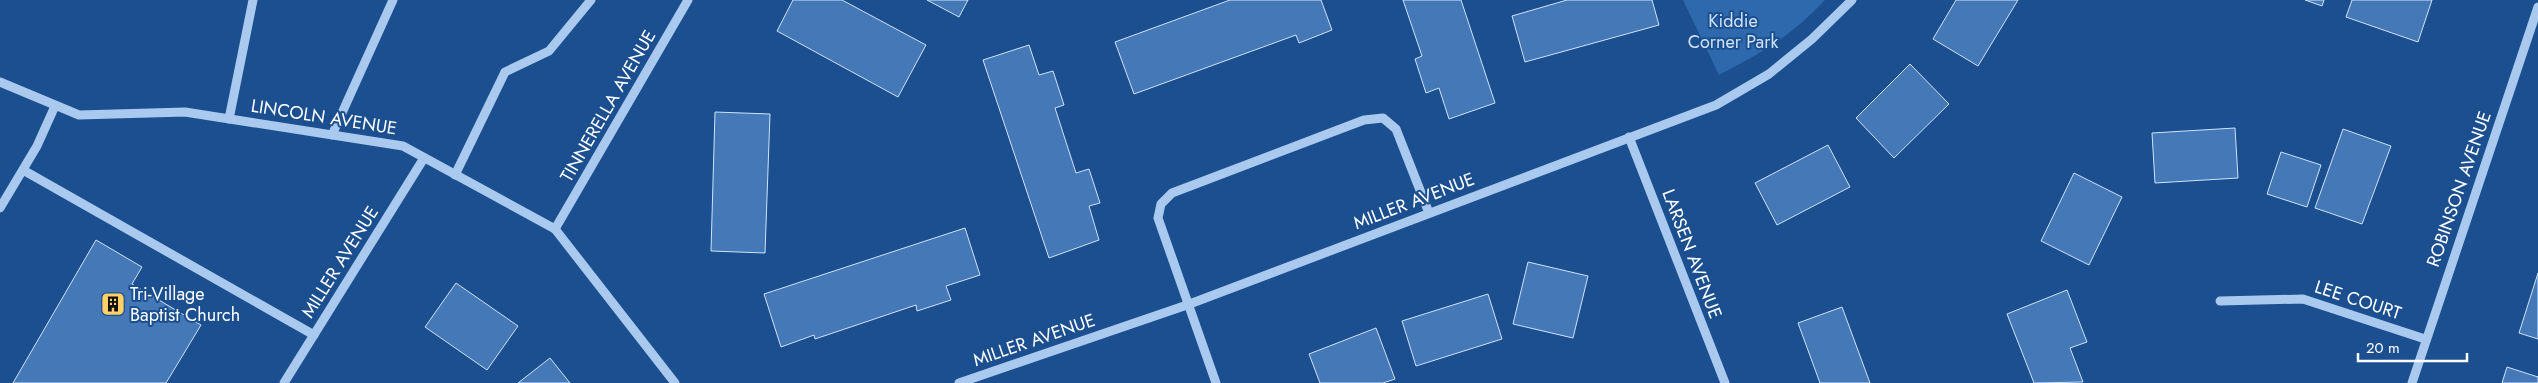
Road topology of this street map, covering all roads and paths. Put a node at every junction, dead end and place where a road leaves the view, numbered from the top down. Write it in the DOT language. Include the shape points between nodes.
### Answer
graph roads {
  1 [pos="253,0"];
  2 [pos="393,0"];
  3 [pos="591,0"];
  4 [pos="688,0"];
  5 [pos="1852,0"];
  6 [pos="2538,7"];
  7 [pos="0,82"];
  8 [pos="55,106"];
  9 [pos="229,119"];
  10 [pos="332,135"];
  11 [pos="1629,137"];
  12 [pos="424,158"];
  13 [pos="23,170"];
  14 [pos="455,174"];
  15 [pos="0,208"];
  16 [pos="1429,213"];
  17 [pos="555,229"];
  18 [pos="2220,301"];
  19 [pos="1187,305"];
  20 [pos="314,335"];
  21 [pos="2425,339"];
  22 [pos="284,383"];
  23 [pos="675,383"];
  24 [pos="959,383"];
  25 [pos="1216,383"];
  26 [pos="1725,383"];
  27 [pos="2412,383"];
  1 -- 9 [label="street"];
  2 -- 10 [label="street"];
  3 -- 14 [label="street" via="548,51 505,72"];
  4 -- 17 [label="street, TINNERELLA AVENUE"];
  5 -- 11 [label="street, MILLER AVENUE" via="1769,74 1716,105"];
  6 -- 21 [label="street, ROBINSON AVENUE"];
  7 -- 8 [label="street, LINCOLN AVENUE"];
  8 -- 9 [label="street, LINCOLN AVENUE" via="79,115 185,112"];
  8 -- 13 [label="street"];
  9 -- 10 [label="street, LINCOLN AVENUE"];
  10 -- 12 [label="street, LINCOLN AVENUE" via="402,146"];
  11 -- 16 [label="street, MILLER AVENUE"];
  11 -- 26 [label="street, LARSEN AVENUE"];
  12 -- 14 [label="street, LINCOLN AVENUE"];
  12 -- 20 [label="street, MILLER AVENUE"];
  13 -- 15 [label="street"];
  13 -- 20 [label="street"];
  14 -- 17 [label="street, LINCOLN AVENUE"];
  16 -- 19 [label="street, MILLER AVENUE"];
  16 -- 19 [label="street" via="1396,130 1383,118 1364,120 1172,193 1161,204 1158,218"];
  17 -- 23 [label="street, LINCOLN AVENUE"];
  18 -- 21 [label="street, LEE COURT" via="2303,299"];
  19 -- 24 [label="street, MILLER AVENUE"];
  19 -- 25 [label="street"];
  20 -- 22 [label="street, MILLER AVENUE"];
  21 -- 27 [label="street, ROBINSON AVENUE"];
}
